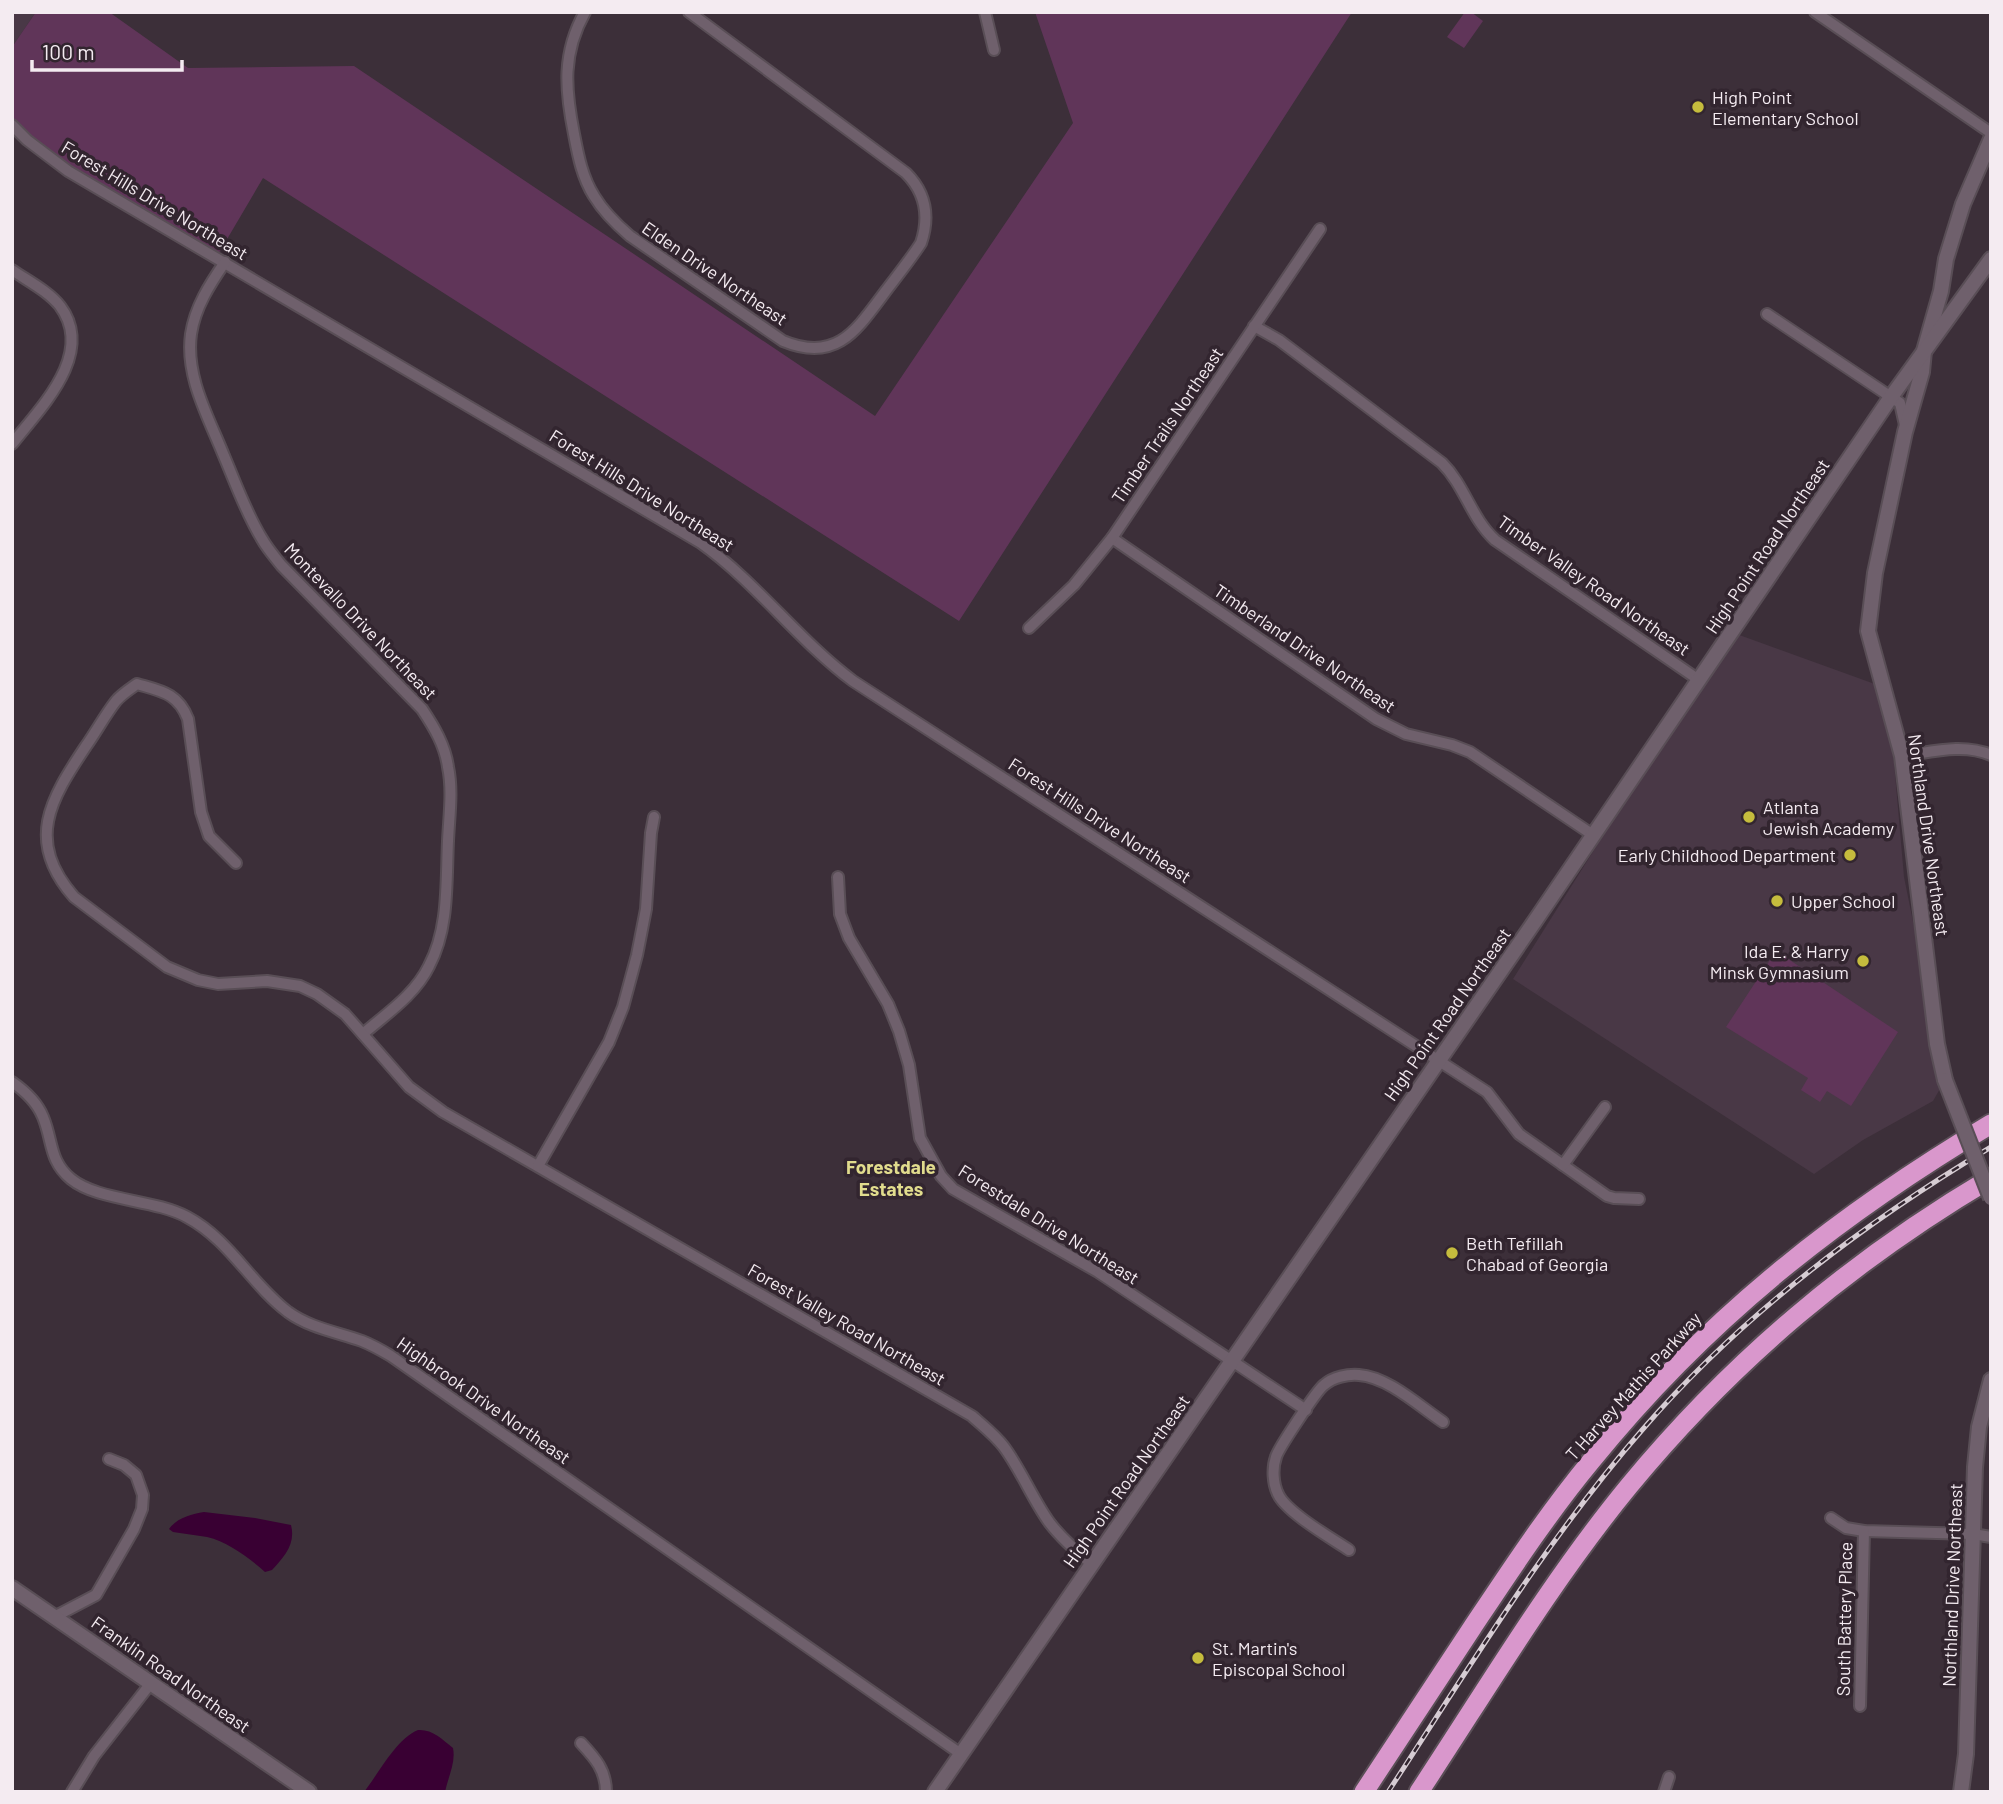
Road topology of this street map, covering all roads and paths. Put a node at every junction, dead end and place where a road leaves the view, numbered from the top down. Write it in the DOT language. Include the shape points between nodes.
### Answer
graph roads {
  1 [pos="585,12"];
  2 [pos="689,12"];
  3 [pos="985,12"];
  4 [pos="1815,12"];
  5 [pos="994,50"];
  6 [pos="12,125"];
  7 [pos="1991,133"];
  8 [pos="1991,139"];
  9 [pos="1320,229"];
  10 [pos="1991,259"];
  11 [pos="225,262"];
  12 [pos="12,270"];
  13 [pos="1767,314"];
  14 [pos="1254,326"];
  15 [pos="1924,351"];
  16 [pos="1891,397"];
  17 [pos="1905,432"];
  18 [pos="12,444"];
  19 [pos="1112,538"];
  20 [pos="1029,628"];
  21 [pos="1699,680"];
  22 [pos="1991,755"];
  23 [pos="1902,756"];
  24 [pos="654,817"];
  25 [pos="1593,835"];
  26 [pos="236,863"];
  27 [pos="838,877"];
  28 [pos="363,1034"];
  29 [pos="1438,1060"];
  30 [pos="12,1082"];
  31 [pos="1605,1107"];
  32 [pos="1991,1124"];
  33 [pos="1563,1165"];
  34 [pos="538,1166"];
  35 [pos="1991,1178"];
  36 [pos="1991,1198"];
  37 [pos="1639,1199"];
  38 [pos="1232,1362"];
  39 [pos="1991,1380"];
  40 [pos="1306,1410"];
  41 [pos="1443,1422"];
  42 [pos="109,1459"];
  43 [pos="1831,1518"];
  44 [pos="1864,1531"];
  45 [pos="1973,1534"];
  46 [pos="1991,1537"];
  47 [pos="1349,1550"];
  48 [pos="1092,1564"];
  49 [pos="12,1588"];
  50 [pos="54,1617"];
  51 [pos="151,1683"];
  52 [pos="1860,1706"];
  53 [pos="580,1743"];
  54 [pos="961,1754"];
  55 [pos="1670,1777"];
  56 [pos="72,1792"];
  57 [pos="309,1792"];
  58 [pos="606,1792"];
  59 [pos="935,1792"];
  60 [pos="1364,1792"];
  61 [pos="1419,1792"];
  62 [pos="1664,1792"];
  63 [pos="1961,1792"];
  1 -- 2 [label="street, Elden Drive Northeast" via="567,67 567,99 584,177 610,218 629,236 783,341 814,349 843,341 860,326 921,243 927,215 918,187 906,173"];
  3 -- 5 [label="street"];
  4 -- 7 [label="street"];
  6 -- 11 [label="street, Forest Hills Drive Northeast" via="68,171"];
  8 -- 15 [label="street, Northland Drive Northeast" via="1954,229"];
  9 -- 14 [label="street, Timber Trails Northeast"];
  10 -- 15 [label="street, High Point Road Northeast"];
  11 -- 28 [label="street, Montevallo Drive Northeast" via="197,310 191,359 197,389 248,515 281,565 422,709 440,738 449,768 445,908 439,946 414,989"];
  11 -- 29 [label="street, Forest Hills Drive Northeast" via="701,543 733,567 830,664 853,681"];
  12 -- 18 [label="street" via="60,306 71,341 58,385"];
  13 -- 16 [label="street"];
  14 -- 19 [label="street, Timber Trails Northeast"];
  14 -- 21 [label="street, Timber Valley Road Northeast" via="1442,463 1479,522 1496,540"];
  15 -- 16 [label="street, High Point Road Northeast"];
  15 -- 17 [label="street, Northland Drive Northeast"];
  16 -- 17 [label="street, Northland Drive Northeast" via="1900,403"];
  16 -- 21 [label="street, High Point Road Northeast"];
  17 -- 23 [label="street, Northland Drive Northeast" via="1875,573 1868,631"];
  19 -- 20 [label="street, Timber Trails Northeast"];
  19 -- 25 [label="street, Timberland Drive Northeast" via="1376,719 1406,734 1470,752"];
  21 -- 25 [label="street, High Point Road Northeast"];
  22 -- 23 [label="street" via="1959,748"];
  23 -- 36 [label="street, Northland Drive Northeast, bridge" via="1945,1080"];
  24 -- 34 [label="street" via="646,909 623,1007 609,1042"];
  25 -- 29 [label="street, High Point Road Northeast"];
  26 -- 28 [label="street, Forest Valley Road Northeast" via="209,836 182,705 166,693 137,684 117,700 53,802 46,832 53,868 62,884 179,973 218,984 267,981 300,986 332,1003"];
  27 -- 38 [label="street, Forestdale Drive Northeast" via="840,914 888,1004 909,1065 920,1138 941,1176 954,1189 1098,1272"];
  28 -- 34 [label="street, Forest Valley Road Northeast" via="394,1073 424,1100"];
  29 -- 33 [label="street, Forest Hills Drive Northeast" via="1487,1092 1519,1134"];
  29 -- 38 [label="street, High Point Road Northeast"];
  30 -- 54 [label="street, Highbrook Drive Northeast" via="39,1107 54,1158 72,1180 93,1191 167,1208 199,1224 224,1243 289,1313 391,1356"];
  31 -- 33 [label="street"];
  32 -- 60 [label="highway, T Harvey Mathis Parkway" via="1888,1188 1806,1248 1751,1293 1668,1373 1558,1503"];
  33 -- 37 [label="street, Forest Hills Drive Northeast" via="1607,1196"];
  34 -- 48 [label="street, Forest Valley Road Northeast" via="972,1416 1004,1447 1050,1524"];
  35 -- 61 [label="highway" via="1867,1258 1760,1347 1700,1405 1594,1531"];
  38 -- 40 [label="street, Forestdale Drive Northeast"];
  38 -- 48 [label="street, High Point Road Northeast"];
  39 -- 45 [label="street, Northland Drive Northeast" via="1978,1440"];
  40 -- 41 [label="street" via="1324,1385 1341,1376 1372,1376"];
  40 -- 47 [label="street" via="1276,1456 1273,1476 1278,1494 1286,1507"];
  42 -- 50 [label="street" via="135,1475 143,1495 142,1509 96,1595"];
  43 -- 44 [label="street" via="1846,1528"];
  44 -- 45 [label="street"];
  44 -- 52 [label="street, South Battery Place"];
  45 -- 46 [label="street"];
  45 -- 63 [label="street, Northland Drive Northeast"];
  48 -- 54 [label="street, High Point Road Northeast"];
  49 -- 50 [label="street, Franklin Road Northeast"];
  50 -- 51 [label="street, Franklin Road Northeast"];
  51 -- 56 [label="street"];
  51 -- 57 [label="street, Franklin Road Northeast"];
  53 -- 58 [label="street" via="600,1766"];
  54 -- 59 [label="street, High Point Road Northeast"];
  55 -- 62 [label="street"];
}
